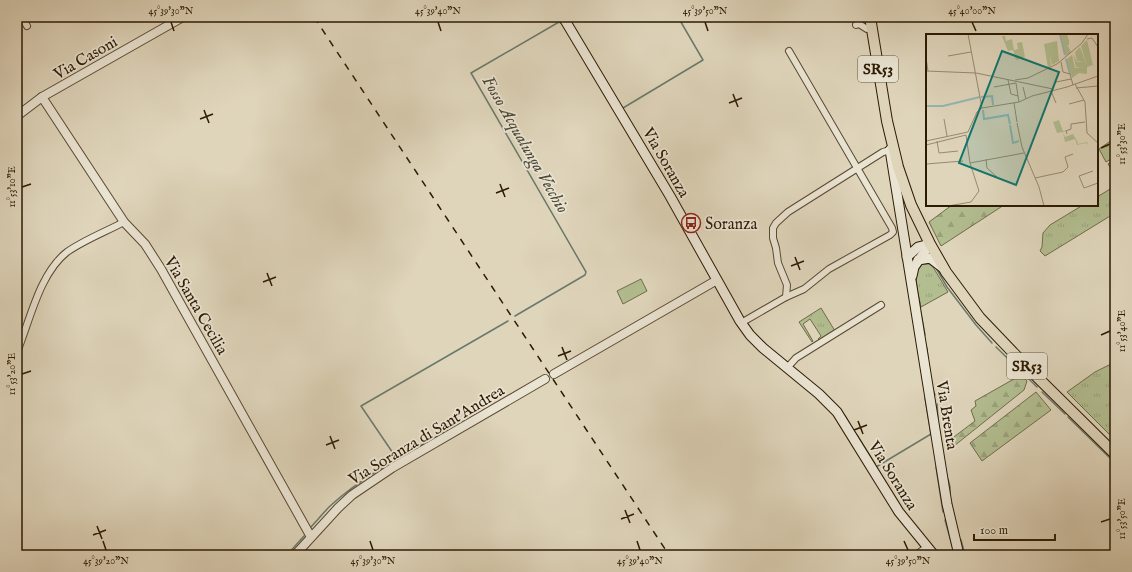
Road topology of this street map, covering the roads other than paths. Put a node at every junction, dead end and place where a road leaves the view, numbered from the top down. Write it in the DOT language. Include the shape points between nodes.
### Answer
graph roads {
  1 [pos="22,17"];
  2 [pos="183,17"];
  3 [pos="564,17"];
  4 [pos="870,17"];
  5 [pos="856,25"];
  6 [pos="27,26"];
  7 [pos="871,28"];
  8 [pos="789,51"];
  9 [pos="42,97"];
  10 [pos="17,116"];
  11 [pos="887,121"];
  12 [pos="890,150"];
  13 [pos="858,169"];
  14 [pos="124,222"];
  15 [pos="930,244"];
  16 [pos="907,257"];
  17 [pos="918,260"];
  18 [pos="946,272"];
  19 [pos="717,280"];
  20 [pos="911,280"];
  21 [pos="786,297"];
  22 [pos="881,305"];
  23 [pos="741,323"];
  24 [pos="17,352"];
  25 [pos="787,368"];
  26 [pos="554,374"];
  27 [pos="545,379"];
  28 [pos="1115,454"];
  29 [pos="311,537"];
  30 [pos="927,547"];
  31 [pos="295,555"];
  32 [pos="916,555"];
  33 [pos="934,555"];
  34 [pos="960,555"];
  1 -- 6 [label="street"];
  2 -- 9 [label="street, Via Casoni"];
  3 -- 19 [label="main road, Via Soranza"];
  4 -- 7 [label="main road, Via Brenta / SR53"];
  5 -- 7 [label="street"];
  7 -- 11 [label="main road, Via Brenta / SR53"];
  8 -- 13 [label="street"];
  9 -- 10 [label="street, Via Casoni"];
  9 -- 14 [label="street, Via Santa Cecilia"];
  11 -- 12 [label="main road, Via Brenta"];
  11 -- 15 [label="main road, SR53" via="903,184"];
  12 -- 13 [label="street"];
  12 -- 16 [label="main road, Via Brenta"];
  13 -- 21 [label="street" via="788,212 773,228 778,263 787,285"];
  13 -- 21 [label="street" via="893,232 828,270 804,289"];
  14 -- 24 [label="street" via="71,249 57,262 40,290"];
  14 -- 29 [label="street, Via Santa Cecilia" via="145,244 161,269"];
  15 -- 16 [label="main road" via="918,247"];
  15 -- 17 [label="main road, Via Brenta"];
  15 -- 18 [label="main road, SR53"];
  16 -- 20 [label="main road, Via Brenta"];
  17 -- 18 [label="main road" via="930,258"];
  17 -- 20 [label="main road, Via Brenta"];
  18 -- 28 [label="main road, SR53" via="980,318"];
  19 -- 23 [label="main road, Via Soranza"];
  19 -- 26 [label="street"];
  20 -- 34 [label="main road, Via Brenta" via="947,504"];
  21 -- 23 [label="street"];
  22 -- 25 [label="street" via="796,358"];
  23 -- 25 [label="main road, Via Soranza" via="756,342"];
  25 -- 30 [label="main road, Via Soranza" via="837,412 899,512"];
  27 -- 29 [label="street, Via Soranza di Sant'Andrea" via="370,482 341,505"];
  29 -- 31 [label="street, Via Soranza di Sant'Andrea"];
  30 -- 32 [label="street"];
  30 -- 33 [label="main road, Via Soranza"];
}
